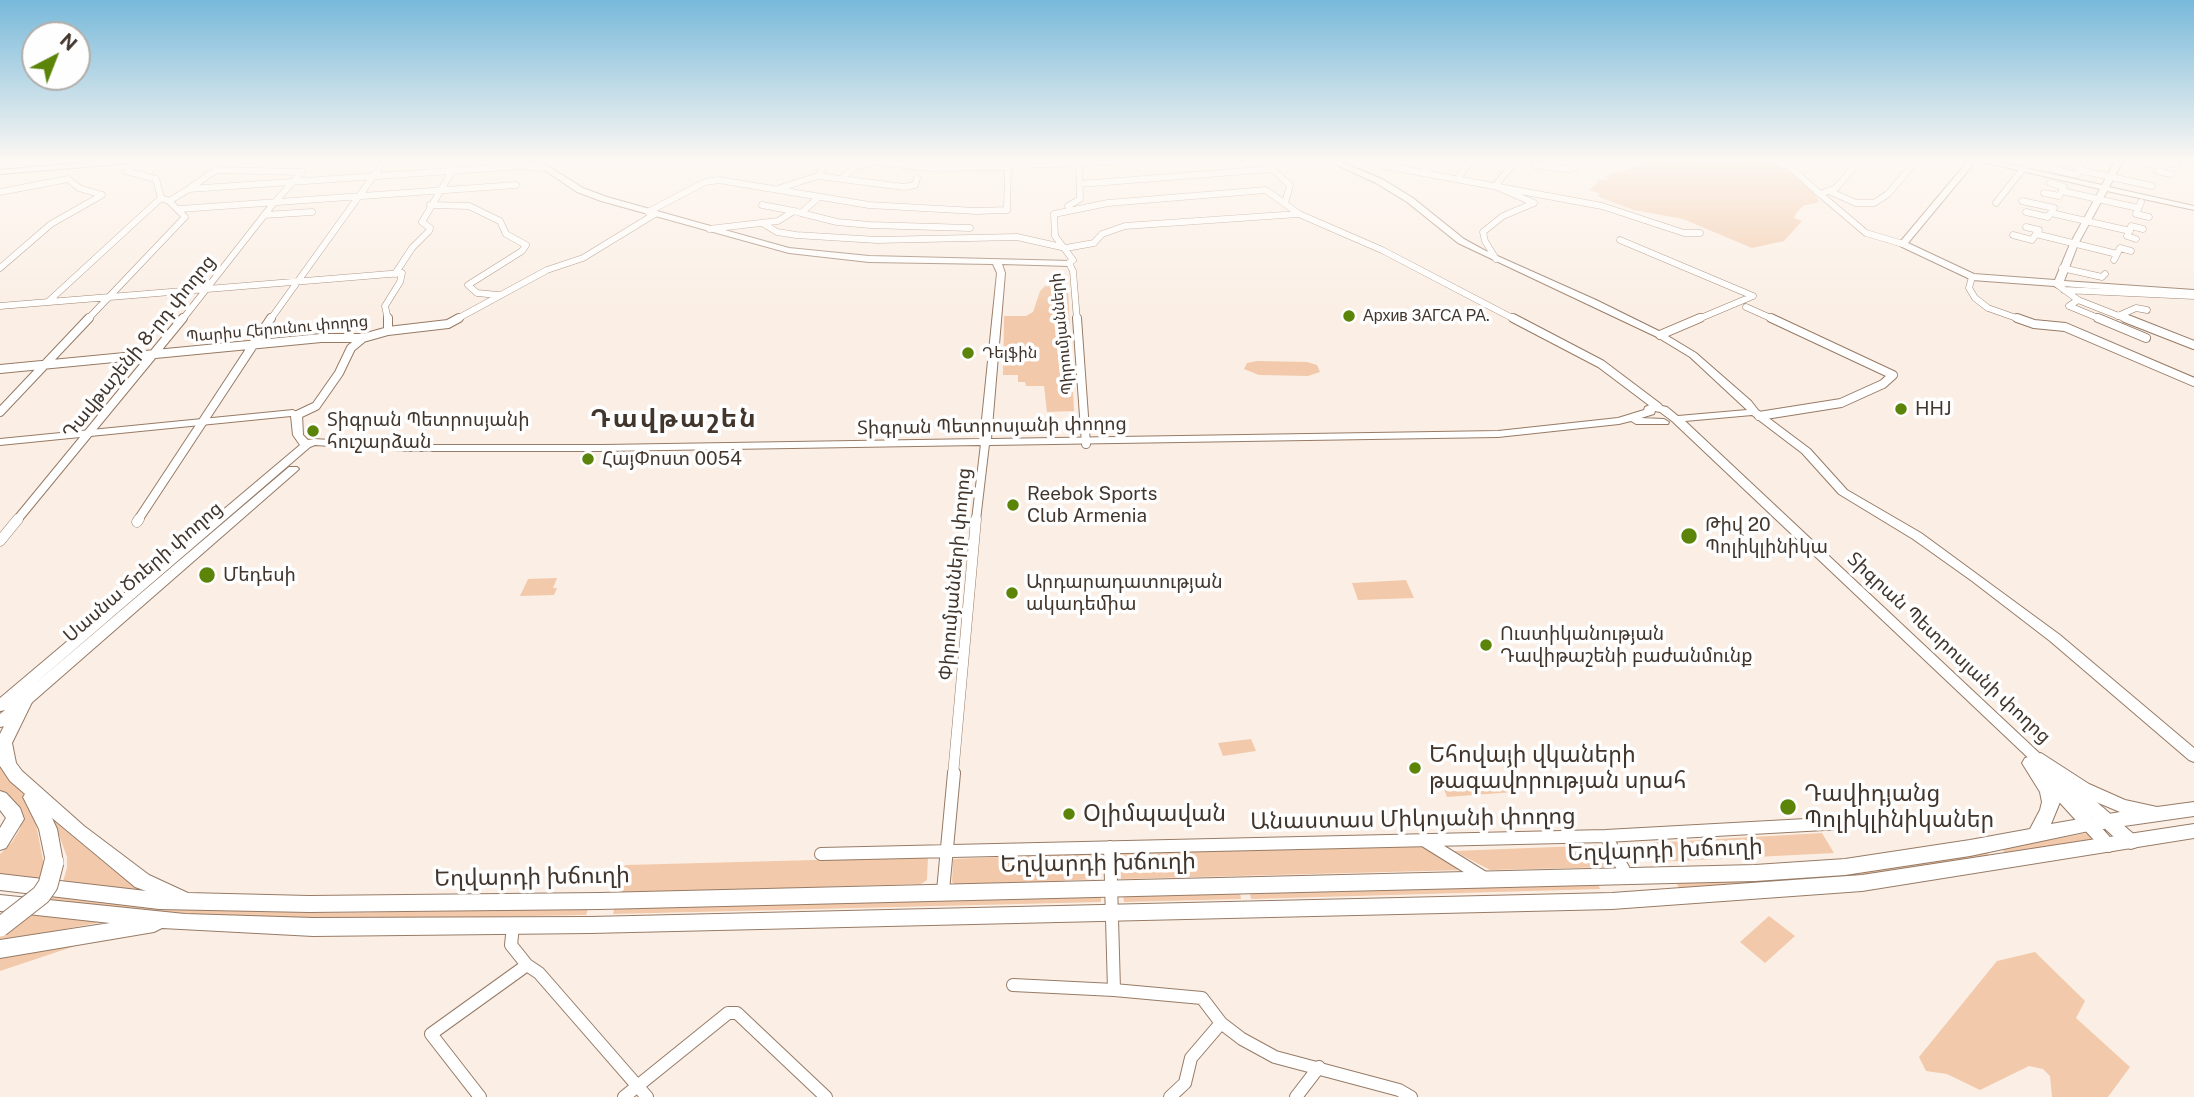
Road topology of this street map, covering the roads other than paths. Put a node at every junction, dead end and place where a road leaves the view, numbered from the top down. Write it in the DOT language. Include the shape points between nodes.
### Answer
graph roads {
  1 [pos="72,212"];
  2 [pos="146,212"];
  3 [pos="182,212"];
  4 [pos="266,212"];
  5 [pos="310,212"];
  6 [pos="348,212"];
  7 [pos="427,212"];
  8 [pos="482,212"];
  9 [pos="792,212"];
  10 [pos="799,212"];
  11 [pos="1057,212"];
  12 [pos="1063,212"];
  13 [pos="1425,212"];
  14 [pos="1512,212"];
  15 [pos="1621,212"];
  16 [pos="1841,212"];
  17 [pos="1929,212"];
  18 [pos="2026,212"];
  19 [pos="2092,212"];
  20 [pos="2137,212"];
  21 [pos="652,213"];
  22 [pos="802,213"];
  23 [pos="2052,213"];
  24 [pos="1054,214"];
  25 [pos="1298,214"];
  26 [pos="264,215"];
  27 [pos="2149,217"];
  28 [pos="2088,221"];
  29 [pos="764,224"];
  30 [pos="2026,226"];
  31 [pos="971,228"];
  32 [pos="709,229"];
  33 [pos="2143,229"];
  34 [pos="2130,230"];
  35 [pos="1699,233"];
  36 [pos="2036,234"];
  37 [pos="2013,235"];
  38 [pos="2136,239"];
  39 [pos="1620,240"];
  40 [pos="1903,244"];
  41 [pos="2074,244"];
  42 [pos="1066,248"];
  43 [pos="2131,251"];
  44 [pos="1496,259"];
  45 [pos="996,261"];
  46 [pos="1069,263"];
  47 [pos="0,268"];
  48 [pos="2062,268"];
  49 [pos="395,274"];
  50 [pos="2105,274"];
  51 [pos="1972,277"];
  52 [pos="300,281"];
  53 [pos="2061,287"];
  54 [pos="207,289"];
  55 [pos="2194,294"];
  56 [pos="498,295"];
  57 [pos="107,297"];
  58 [pos="2078,300"];
  59 [pos="49,302"];
  60 [pos="1,307"];
  61 [pos="1746,307"];
  62 [pos="2147,310"];
  63 [pos="2120,317"];
  64 [pos="2108,323"];
  65 [pos="388,331"];
  66 [pos="1660,335"];
  67 [pos="363,338"];
  68 [pos="2146,338"];
  69 [pos="256,344"];
  70 [pos="2194,345"];
  71 [pos="153,355"];
  72 [pos="43,365"];
  73 [pos="0,369"];
  74 [pos="2194,382"];
  75 [pos="1653,409"];
  76 [pos="0,412"];
  77 [pos="1756,414"];
  78 [pos="297,415"];
  79 [pos="204,422"];
  80 [pos="1673,423"];
  81 [pos="90,433"];
  82 [pos="0,442"];
  83 [pos="1086,442"];
  84 [pos="986,443"];
  85 [pos="313,447"];
  86 [pos="137,522"];
  87 [pos="0,541"];
  88 [pos="25,700"];
  89 [pos="1,705"];
  90 [pos="0,722"];
  91 [pos="2194,757"];
  92 [pos="2036,762"];
  93 [pos="27,788"];
  94 [pos="0,798"];
  95 [pos="2194,809"];
  96 [pos="2159,814"];
  97 [pos="1880,821"];
  98 [pos="2108,821"];
  99 [pos="2088,824"];
  100 [pos="2194,831"];
  101 [pos="1606,836"];
  102 [pos="2035,836"];
  103 [pos="1425,841"];
  104 [pos="2131,842"];
  105 [pos="0,843"];
  106 [pos="1991,844"];
  107 [pos="2109,845"];
  108 [pos="1110,847"];
  109 [pos="946,851"];
  110 [pos="821,854"];
  111 [pos="2006,862"];
  112 [pos="1662,875"];
  113 [pos="1627,876"];
  114 [pos="1486,879"];
  115 [pos="0,882"];
  116 [pos="1111,887"];
  117 [pos="943,891"];
  118 [pos="1672,897"];
  119 [pos="600,901"];
  120 [pos="0,903"];
  121 [pos="197,903"];
  122 [pos="1111,912"];
  123 [pos="185,922"];
  124 [pos="590,925"];
  125 [pos="513,926"];
  126 [pos="0,927"];
  127 [pos="0,949"];
  128 [pos="527,965"];
  129 [pos="1013,985"];
  130 [pos="1114,990"];
  131 [pos="1221,1023"];
  132 [pos="1320,1067"];
  133 [pos="642,1092"];
  134 [pos="480,1097"];
  135 [pos="624,1097"];
  136 [pos="826,1097"];
  137 [pos="1170,1097"];
  138 [pos="1296,1097"];
  139 [pos="1411,1097"];
  1 -- 47 [label="street"];
  2 -- 59 [label="street"];
  3 -- 57 [label="street" via="181,222"];
  4 -- 26 [label="street, Դավթաշենի 8-րդ փողոց"];
  5 -- 26 [label="street"];
  6 -- 52 [label="street"];
  7 -- 49 [label="street" via="422,222 429,231"];
  8 -- 56 [label="street" via="500,221 506,233 526,245 468,285 479,294"];
  9 -- 29 [label="street"];
  10 -- 22 [label="street"];
  11 -- 24 [label="street"];
  12 -- 24 [label="street"];
  13 -- 44 [label="street" via="1461,241"];
  14 -- 44 [label="street" via="1483,232"];
  15 -- 35 [label="street" via="1684,233"];
  16 -- 40 [label="street" via="1866,233"];
  17 -- 40 [label="street"];
  18 -- 23 [label="street" via="2048,217"];
  19 -- 28 [label="street"];
  20 -- 27 [label="street"];
  21 -- 32 [label="street"];
  21 -- 56 [label="street, Պարիս Հերունու փողոց" via="583,258"];
  22 -- 31 [label="street" via="870,225"];
  23 -- 28 [label="street"];
  24 -- 42 [label="street, Պիրումյանների" via="1055,236"];
  25 -- 42 [label="street" via="1125,226 1102,234 1094,243"];
  25 -- 75 [label="street" via="1382,250 1586,357"];
  26 -- 54 [label="street, Դավթաշենի 8-րդ փողոց"];
  28 -- 34 [label="street"];
  28 -- 41 [label="street"];
  29 -- 32 [label="street"];
  29 -- 42 [label="street" via="796,235 877,240 1017,237"];
  30 -- 36 [label="street" via="2039,230"];
  32 -- 45 [label="street" via="789,250 844,257"];
  33 -- 34 [label="street" via="2131,226"];
  34 -- 38 [label="street" via="2127,236"];
  36 -- 37 [label="street" via="2032,240"];
  36 -- 41 [label="street"];
  39 -- 66 [label="street" via="1753,296"];
  40 -- 51 [label="street"];
  41 -- 43 [label="street" via="2115,257 2120,248"];
  41 -- 48 [label="street"];
  42 -- 46 [label="street, Պիրումյանների" via="1073,260"];
  44 -- 66 [label="street"];
  45 -- 46 [label="street"];
  45 -- 84 [label="street, Փիրումյանների փողոց" via="1001,273"];
  46 -- 83 [label="street, Պիրումյանների"];
  48 -- 50 [label="street" via="2093,276"];
  48 -- 53 [label="street"];
  49 -- 52 [label="street"];
  49 -- 65 [label="street" via="403,275 386,306"];
  51 -- 53 [label="street"];
  51 -- 74 [label="street" via="1969,288 1988,308 2034,324 2065,327"];
  52 -- 54 [label="street"];
  52 -- 69 [label="street"];
  53 -- 55 [label="street"];
  53 -- 58 [label="street"];
  54 -- 57 [label="street"];
  54 -- 71 [label="street, Դավթաշենի 8-րդ փողոց"];
  56 -- 65 [label="street, Պարիս Հերունու փողոց" via="447,324"];
  57 -- 59 [label="street"];
  57 -- 72 [label="street"];
  58 -- 63 [label="street"];
  58 -- 64 [label="street" via="2069,306"];
  59 -- 60 [label="street"];
  61 -- 77 [label="street, Տիգրան Պետրոսյանի փողոց" via="1893,375 1840,403"];
  62 -- 63 [label="street" via="2136,308"];
  63 -- 64 [label="street"];
  63 -- 70 [label="street"];
  64 -- 68 [label="street"];
  65 -- 67 [label="street, Պարիս Հերունու փողոց"];
  66 -- 77 [label="street" via="1693,355"];
  67 -- 69 [label="street, Պարիս Հերունու փողոց"];
  67 -- 78 [label="street" via="351,348 316,407"];
  69 -- 71 [label="street, Պարիս Հերունու փողոց"];
  69 -- 79 [label="street"];
  71 -- 72 [label="street, Պարիս Հերունու փողոց"];
  71 -- 81 [label="street, Դավթաշենի 8-րդ փողոց"];
  72 -- 73 [label="street, Պարիս Հերունու փողոց"];
  72 -- 76 [label="street"];
  75 -- 80 [label="street"];
  75 -- 83 [label="street, Տիգրան Պետրոսյանի փողոց" via="1619,421 1516,433"];
  77 -- 80 [label="street, Տիգրան Պետրոսյանի փողոց"];
  77 -- 91 [label="street" via="1806,450 1843,492 1917,536 2055,638"];
  78 -- 79 [label="street"];
  78 -- 85 [label="street" via="298,435"];
  79 -- 81 [label="street"];
  79 -- 86 [label="street"];
  80 -- 83 [label="street, Տիգրան Պետրոսյանի փողոց" via="1639,421 1508,437"];
  80 -- 92 [label="street, Տիգրան Պետրոսյանի փողոց"];
  81 -- 82 [label="street"];
  81 -- 87 [label="street, Դավթաշենի 8-րդ փողոց"];
  83 -- 84 [label="street, Տիգրան Պետրոսյանի փողոց"];
  84 -- 85 [label="street, Տիգրան Պետրոսյանի փողոց" via="350,452"];
  84 -- 109 [label="street, Փիրումյանների փողոց"];
  85 -- 88 [label="street, Սասնա Ծռերի փողոց"];
  85 -- 89 [label="street, Սասնա Ծռերի փողոց"];
  88 -- 90 [label="street, Սասնա Ծռերի փողոց"];
  88 -- 93 [label="main road" via="7,733 4,752 8,765"];
  92 -- 96 [label="main road" via="2122,806"];
  92 -- 98 [label="street, Տիգրան Պետրոսյանի փողոց"];
  92 -- 99 [label="street, Տիգրան Պետրոսյանի փողոց"];
  92 -- 102 [label="main road" via="2051,802"];
  93 -- 121 [label="main road" via="142,881"];
  93 -- 126 [label="main road, bridge" via="48,829 54,862 41,895"];
  94 -- 105 [label="main road" via="15,819"];
  95 -- 96 [label="main road, Եղվարդի խճուղի"];
  96 -- 98 [label="main road, Եղվարդի խճուղի"];
  97 -- 101 [label="street, Անաստաս Միկոյանի փողոց"];
  98 -- 99 [label="main road, Եղվարդի խճուղի"];
  98 -- 104 [label="street, Տիգրան Պետրոսյանի փողոց"];
  99 -- 102 [label="main road, Եղվարդի խճուղի"];
  99 -- 107 [label="street, Տիգրան Պետրոսյանի փողոց"];
  100 -- 104 [label="main road"];
  101 -- 103 [label="street, Անաստաս Միկոյանի փողոց"];
  101 -- 113 [label="street"];
  102 -- 106 [label="main road, Եղվարդի խճուղի"];
  103 -- 108 [label="street, Անաստաս Միկոյանի փողոց"];
  103 -- 114 [label="street"];
  104 -- 107 [label="main road"];
  106 -- 111 [label="main road"];
  106 -- 112 [label="main road, Եղվարդի խճուղի" via="1845,867"];
  107 -- 111 [label="main road"];
  108 -- 109 [label="street, Անաստաս Միկոյանի փողոց"];
  108 -- 116 [label="street"];
  109 -- 110 [label="street, Անաստաս Միկոյանի փողոց"];
  109 -- 117 [label="street, Փիրումյանների փողոց"];
  111 -- 118 [label="main road" via="1862,883"];
  112 -- 113 [label="main road, Եղվարդի խճուղի"];
  112 -- 118 [label="main road"];
  113 -- 114 [label="main road, Եղվարդի խճուղի"];
  114 -- 116 [label="main road, Եղվարդի խճուղի"];
  115 -- 121 [label="main road, Եղվարդի խճուղի"];
  116 -- 117 [label="main road, Եղվարդի խճուղի"];
  116 -- 122 [label="street"];
  117 -- 119 [label="main road, Եղվարդի խճուղի"];
  118 -- 122 [label="main road"];
  119 -- 121 [label="main road, Եղվարդի խճուղի"];
  119 -- 124 [label="main road"];
  120 -- 123 [label="main road"];
  122 -- 124 [label="main road"];
  122 -- 130 [label="street"];
  123 -- 125 [label="main road"];
  123 -- 127 [label="main road"];
  124 -- 125 [label="main road"];
  125 -- 128 [label="street" via="511,945"];
  128 -- 133 [label="street"];
  128 -- 134 [label="street" via="431,1034"];
  129 -- 130 [label="street"];
  130 -- 131 [label="street" via="1202,998"];
  131 -- 132 [label="street" via="1275,1057"];
  131 -- 137 [label="street" via="1191,1058 1185,1083"];
  132 -- 138 [label="street"];
  132 -- 139 [label="street"];
  133 -- 135 [label="street"];
  133 -- 136 [label="street" via="728,1013 737,1013"];
}
